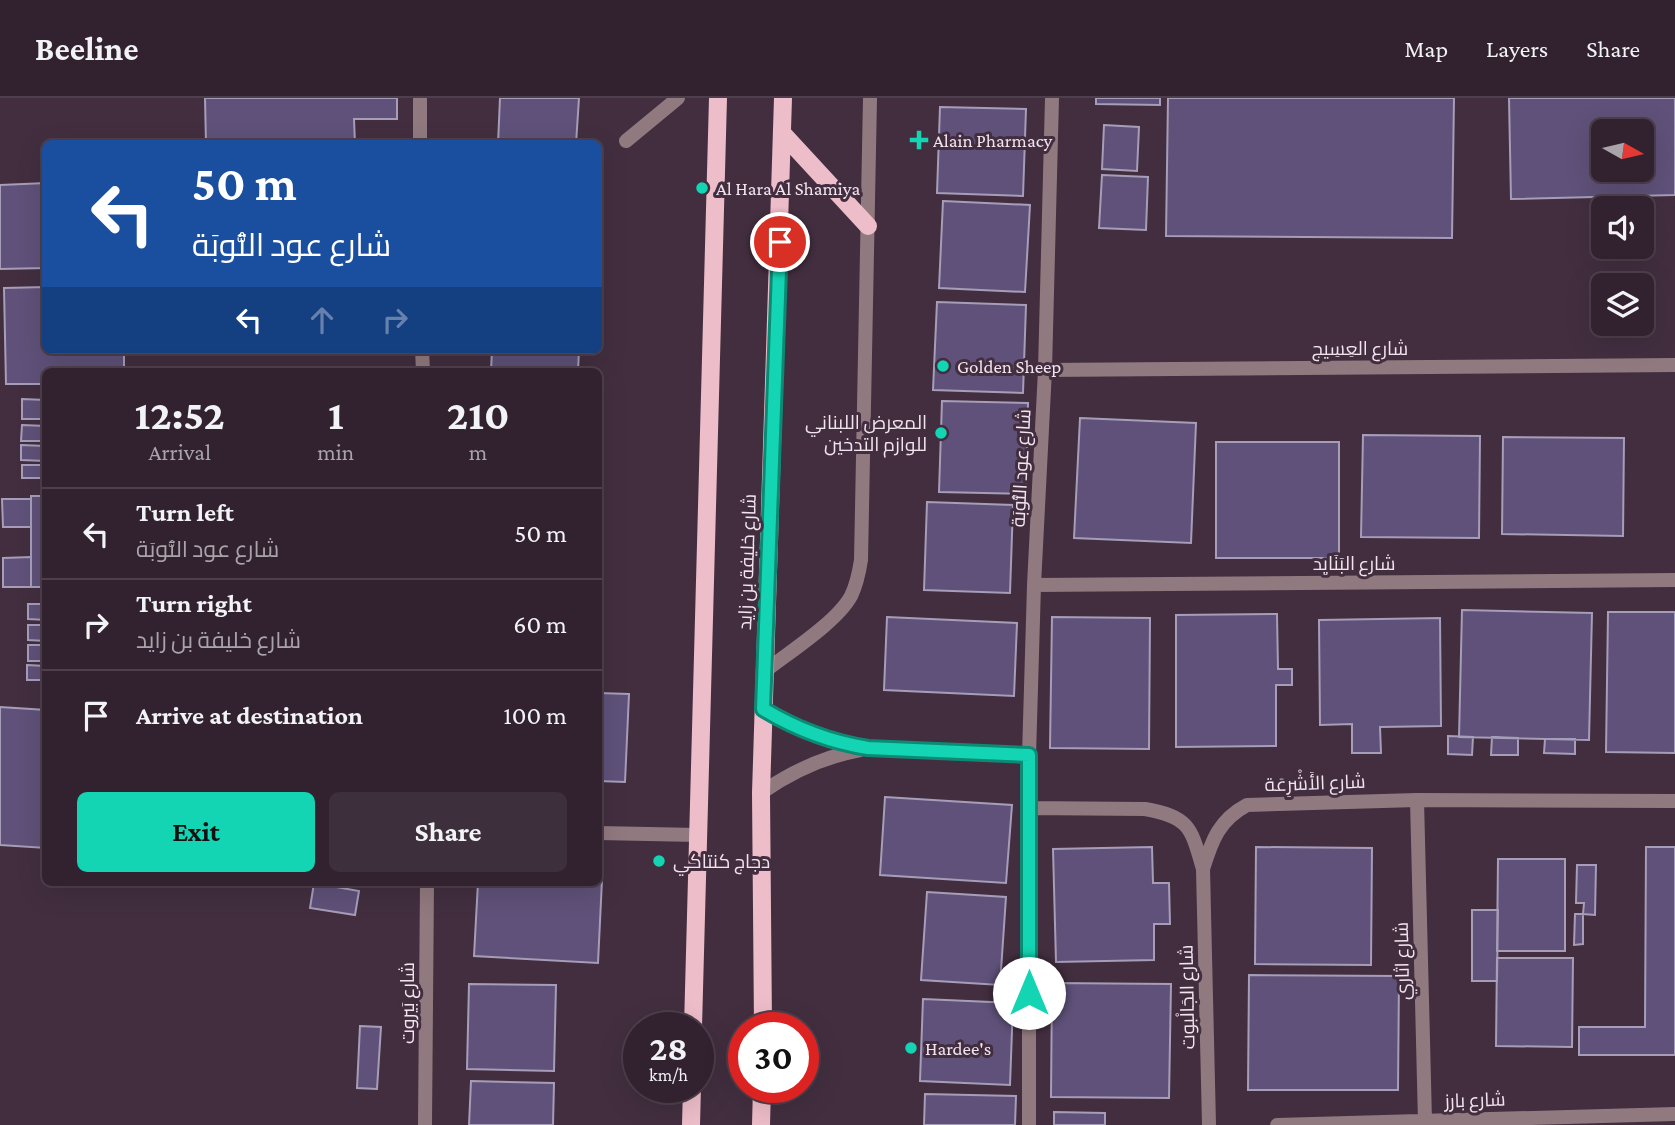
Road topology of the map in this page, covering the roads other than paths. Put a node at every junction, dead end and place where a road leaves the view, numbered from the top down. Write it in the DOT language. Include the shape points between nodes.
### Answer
graph roads {
  1 [pos="420,98"];
  2 [pos="678,98"];
  3 [pos="718,98"];
  4 [pos="783,98"];
  5 [pos="870,98"];
  6 [pos="1052,98"];
  7 [pos="784,135"];
  8 [pos="420,140"];
  9 [pos="626,141"];
  10 [pos="867,226"];
  11 [pos="1675,365"];
  12 [pos="1045,370"];
  13 [pos="1675,580"];
  14 [pos="1034,585"];
  15 [pos="764,672"];
  16 [pos="763,709"];
  17 [pos="868,748"];
  18 [pos="1029,755"];
  19 [pos="761,793"];
  20 [pos="1417,800"];
  21 [pos="1675,801"];
  22 [pos="1028,808"];
  23 [pos="602,833"];
  24 [pos="698,835"];
  25 [pos="1203,869"];
  26 [pos="427,886"];
  27 [pos="693,1012"];
  28 [pos="763,1012"];
  29 [pos="692,1103"];
  30 [pos="762,1103"];
  31 [pos="1675,1114"];
  32 [pos="1425,1121"];
  33 [pos="425,1125"];
  34 [pos="691,1125"];
  35 [pos="761,1125"];
  36 [pos="1029,1125"];
  37 [pos="1209,1125"];
  38 [pos="1277,1125"];
  1 -- 8 [label="street"];
  2 -- 9 [label="street"];
  3 -- 24 [label="main road"];
  4 -- 7 [label="main road, شارع خليفة بن زايد"];
  5 -- 10 [label="street"];
  6 -- 12 [label="street, شارع عود التُّوبَة"];
  7 -- 10 [label="main road"];
  7 -- 15 [label="main road, شارع خليفة بن زايد"];
  10 -- 15 [label="street" via="858,580 836,615"];
  11 -- 12 [label="street, شارع العِسِيج"];
  12 -- 14 [label="street, شارع عود التُّوبَة"];
  13 -- 14 [label="street, شارع البَنَايِد"];
  14 -- 18 [label="street, شارع عود التُّوبَة"];
  15 -- 16 [label="main road, شارع خليفة بن زايد"];
  16 -- 17 [label="street" via="838,743"];
  16 -- 19 [label="main road, شارع خليفة بن زايد"];
  17 -- 18 [label="street"];
  17 -- 19 [label="street" via="801,768"];
  18 -- 22 [label="street, شارع عود التُّوبَة"];
  19 -- 28 [label="main road, شارع خليفة بن زايد"];
  20 -- 21 [label="street, شارع الأَشْرِعَة"];
  20 -- 25 [label="street, شارع الأَشْرِعَة" via="1247,805 1231,813 1219,828"];
  20 -- 32 [label="street, شارع اثاري"];
  22 -- 25 [label="street" via="1163,812 1179,819 1192,833"];
  22 -- 36 [label="street, شارع عود التُّوبَة"];
  23 -- 24 [label="street"];
  24 -- 27 [label="main road"];
  25 -- 37 [label="street, شارع الجَالْبوت"];
  26 -- 33 [label="street, شارع بَيروت"];
  29 -- 34 [label="main road"];
  30 -- 35 [label="main road"];
  31 -- 32 [label="street, شارع بارز"];
  32 -- 38 [label="street, شارع بارز"];
}
